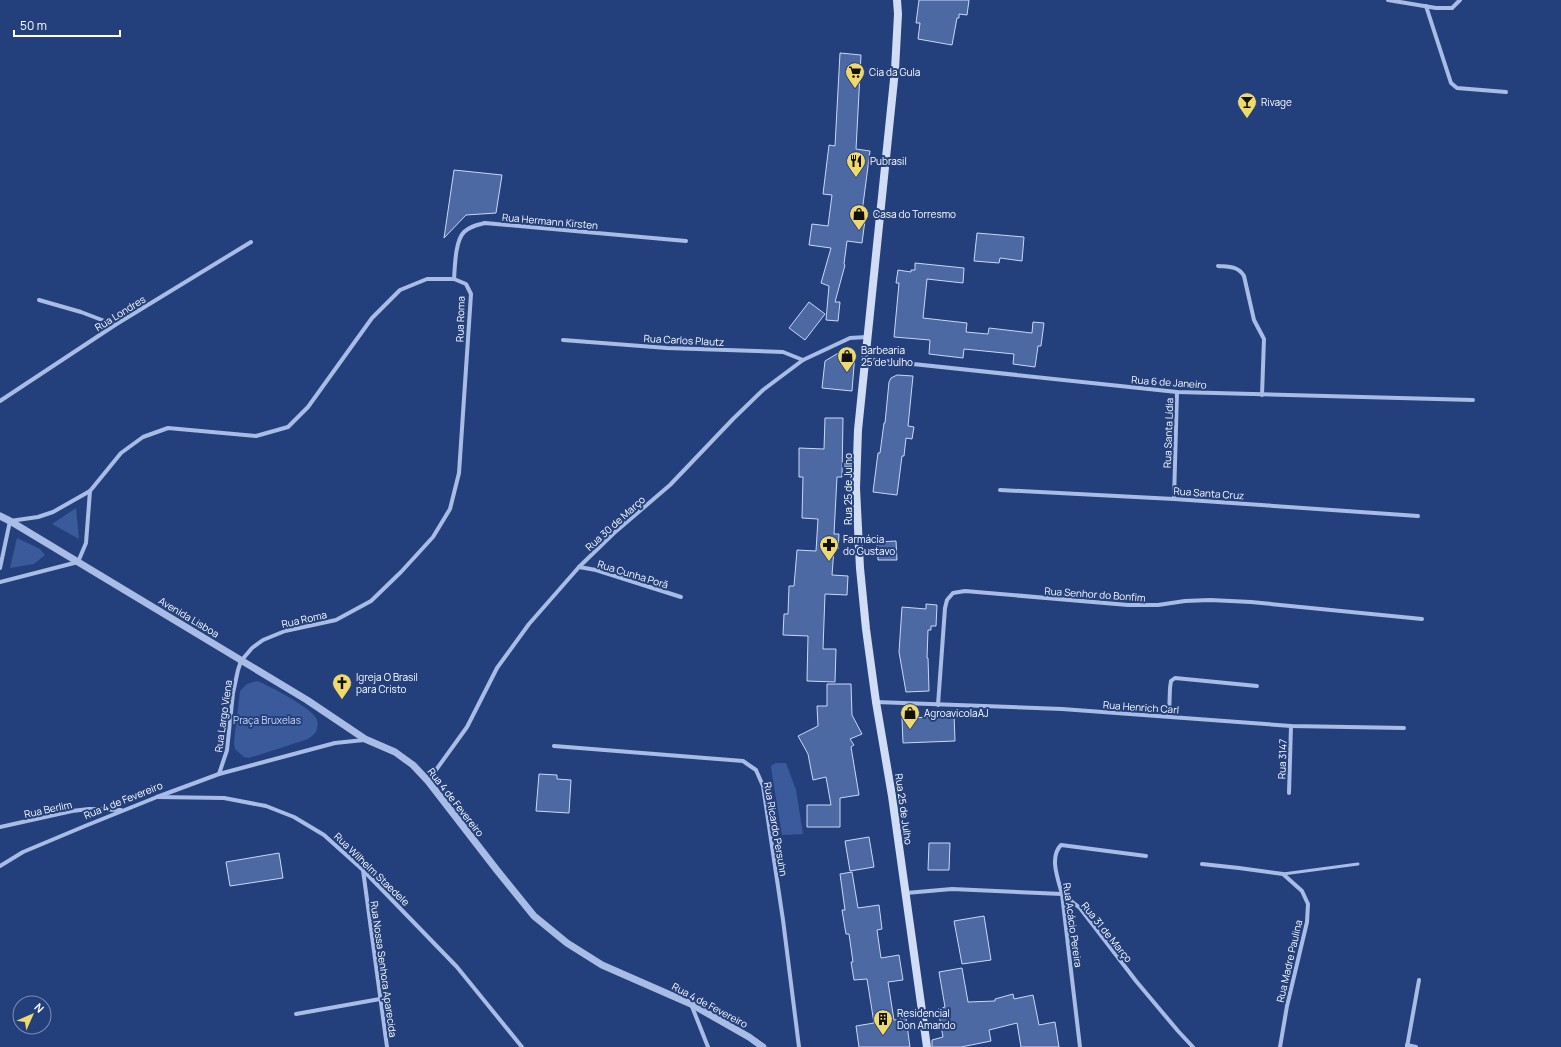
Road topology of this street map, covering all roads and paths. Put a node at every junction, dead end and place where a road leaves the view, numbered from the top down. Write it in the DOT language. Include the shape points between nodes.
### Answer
graph roads {
  1 [pos="897,0"];
  2 [pos="1388,0"];
  3 [pos="1460,0"];
  4 [pos="1426,6"];
  5 [pos="1506,92"];
  6 [pos="686,241"];
  7 [pos="251,242"];
  8 [pos="1218,266"];
  9 [pos="454,279"];
  10 [pos="39,300"];
  11 [pos="115,324"];
  12 [pos="867,336"];
  13 [pos="563,340"];
  14 [pos="865,359"];
  15 [pos="803,360"];
  16 [pos="1177,392"];
  17 [pos="1262,395"];
  18 [pos="1473,400"];
  19 [pos="0,401"];
  20 [pos="90,490"];
  21 [pos="1000,490"];
  22 [pos="1174,498"];
  23 [pos="0,516"];
  24 [pos="1418,516"];
  25 [pos="10,521"];
  26 [pos="78,562"];
  27 [pos="579,567"];
  28 [pos="0,568"];
  29 [pos="0,582"];
  30 [pos="681,598"];
  31 [pos="1422,619"];
  32 [pos="241,661"];
  33 [pos="1257,686"];
  34 [pos="876,702"];
  35 [pos="938,705"];
  36 [pos="1169,716"];
  37 [pos="1291,726"];
  38 [pos="1404,728"];
  39 [pos="366,739"];
  40 [pos="554,746"];
  41 [pos="219,774"];
  42 [pos="428,781"];
  43 [pos="1289,793"];
  44 [pos="157,797"];
  45 [pos="123,810"];
  46 [pos="0,827"];
  47 [pos="1146,856"];
  48 [pos="1202,864"];
  49 [pos="1358,864"];
  50 [pos="0,866"];
  51 [pos="363,870"];
  52 [pos="1283,874"];
  53 [pos="905,893"];
  54 [pos="1062,894"];
  55 [pos="1419,980"];
  56 [pos="380,999"];
  57 [pos="691,1004"];
  58 [pos="296,1014"];
  59 [pos="1407,1046"];
  60 [pos="387,1047"];
  61 [pos="522,1047"];
  62 [pos="708,1047"];
  63 [pos="764,1047"];
  64 [pos="798,1047"];
  65 [pos="928,1047"];
  66 [pos="1080,1047"];
  67 [pos="1193,1047"];
  68 [pos="1280,1047"];
  69 [pos="1416,1047"];
  1 -- 12 [label="main road, Rua 25 de Julho" via="895,70"];
  2 -- 4 [label="street"];
  3 -- 4 [label="street" via="1452,8"];
  4 -- 5 [label="street" via="1451,83 1457,88"];
  6 -- 9 [label="street, Rua Hermann Kirsten" via="485,223 473,226 464,232 460,239"];
  7 -- 11 [label="street, Rua Londres"];
  8 -- 17 [label="street" via="1235,268 1244,276 1254,320 1264,339"];
  9 -- 20 [label="street" via="427,279 400,290 372,318 308,407 288,427 256,436 168,428 143,437 121,453"];
  9 -- 32 [label="street, Rua Roma" via="466,284 471,294 459,473 450,509 433,537 371,601 336,620 285,630 263,640"];
  10 -- 11 [label="street"];
  11 -- 19 [label="street, Rua Londres"];
  12 -- 14 [label="main road, Rua 25 de Julho"];
  12 -- 15 [label="street, Rua 30 de Março" via="850,338"];
  13 -- 15 [label="street, Rua Carlos Plautz" via="667,348 783,352"];
  14 -- 16 [label="street, Rua 6 de Janeiro"];
  14 -- 34 [label="main road, Rua 25 de Julho" via="858,430 856,488 860,568"];
  15 -- 27 [label="street, Rua 30 de Março" via="763,390 670,485"];
  16 -- 17 [label="street, Rua 6 de Janeiro"];
  16 -- 22 [label="street, Rua Santa Lídia"];
  17 -- 18 [label="street, Rua 6 de Janeiro"];
  20 -- 25 [label="street" via="53,512"];
  20 -- 26 [label="street" via="86,543"];
  21 -- 22 [label="street, Rua Santa Cruz"];
  22 -- 24 [label="street, Rua Santa Cruz"];
  23 -- 25 [label="street, Avenida Lisboa"];
  25 -- 26 [label="street, Avenida Lisboa"];
  25 -- 28 [label="street"];
  26 -- 29 [label="street"];
  26 -- 32 [label="street, Avenida Lisboa"];
  27 -- 30 [label="street, Rua Cunha Porã" via="596,570"];
  27 -- 42 [label="street, Rua 30 de Março" via="529,624 497,668 467,727"];
  31 -- 35 [label="street, Rua Senhor do Bonfim" via="1217,600 1128,605 965,591 953,593 945,608"];
  32 -- 39 [label="street, Avenida Lisboa"];
  32 -- 41 [label="street, Rua Largo Viena" via="233,693 227,750"];
  33 -- 36 [label="street" via="1175,678 1171,681"];
  34 -- 35 [label="street, Rua Henrich Carl"];
  34 -- 53 [label="main road, Rua 25 de Julho"];
  35 -- 36 [label="street, Rua Henrich Carl"];
  36 -- 37 [label="street, Rua Henrich Carl"];
  37 -- 38 [label="street, Rua Henrich Carl"];
  37 -- 43 [label="street, Rua 3147"];
  39 -- 41 [label="street, Rua 4 de Fevereiro" via="335,743"];
  39 -- 42 [label="street, Rua 4 de Fevereiro" via="395,752 413,765"];
  40 -- 64 [label="street, Rua Ricardo Persuhn" via="743,761 756,770 763,786 783,920"];
  41 -- 44 [label="street, Rua 4 de Fevereiro"];
  42 -- 57 [label="street, Rua 4 de Fevereiro" via="534,916 567,943 602,965"];
  44 -- 45 [label="street, Rua 4 de Fevereiro"];
  44 -- 51 [label="street, Rua Wilhelm Staedele" via="224,798 266,806 294,817 324,835"];
  45 -- 46 [label="street, Rua Berlim" via="72,811"];
  45 -- 50 [label="street, Rua 4 de Fevereiro" via="23,852"];
  47 -- 54 [label="street, Rua Acácio Pereira" via="1061,845 1056,850 1055,857"];
  48 -- 52 [label="street"];
  49 -- 52 [label="lane"];
  51 -- 56 [label="street, Rua Nossa Senhora Aparecida"];
  51 -- 61 [label="street, Rua Wilhelm Staedele" via="457,967"];
  52 -- 68 [label="street, Rua Madre Paulina" via="1302,891 1308,904 1307,922"];
  53 -- 54 [label="street" via="952,888"];
  53 -- 65 [label="main road, Rua 25 de Julho"];
  54 -- 66 [label="street, Rua Acácio Pereira"];
  54 -- 67 [label="street, Rua 31 de Março" via="1080,908 1136,981"];
  55 -- 59 [label="street"];
  56 -- 58 [label="street"];
  56 -- 60 [label="street, Rua Nossa Senhora Aparecida"];
  57 -- 62 [label="street"];
  57 -- 63 [label="street, Rua 4 de Fevereiro"];
  59 -- 69 [label="street"];
}
